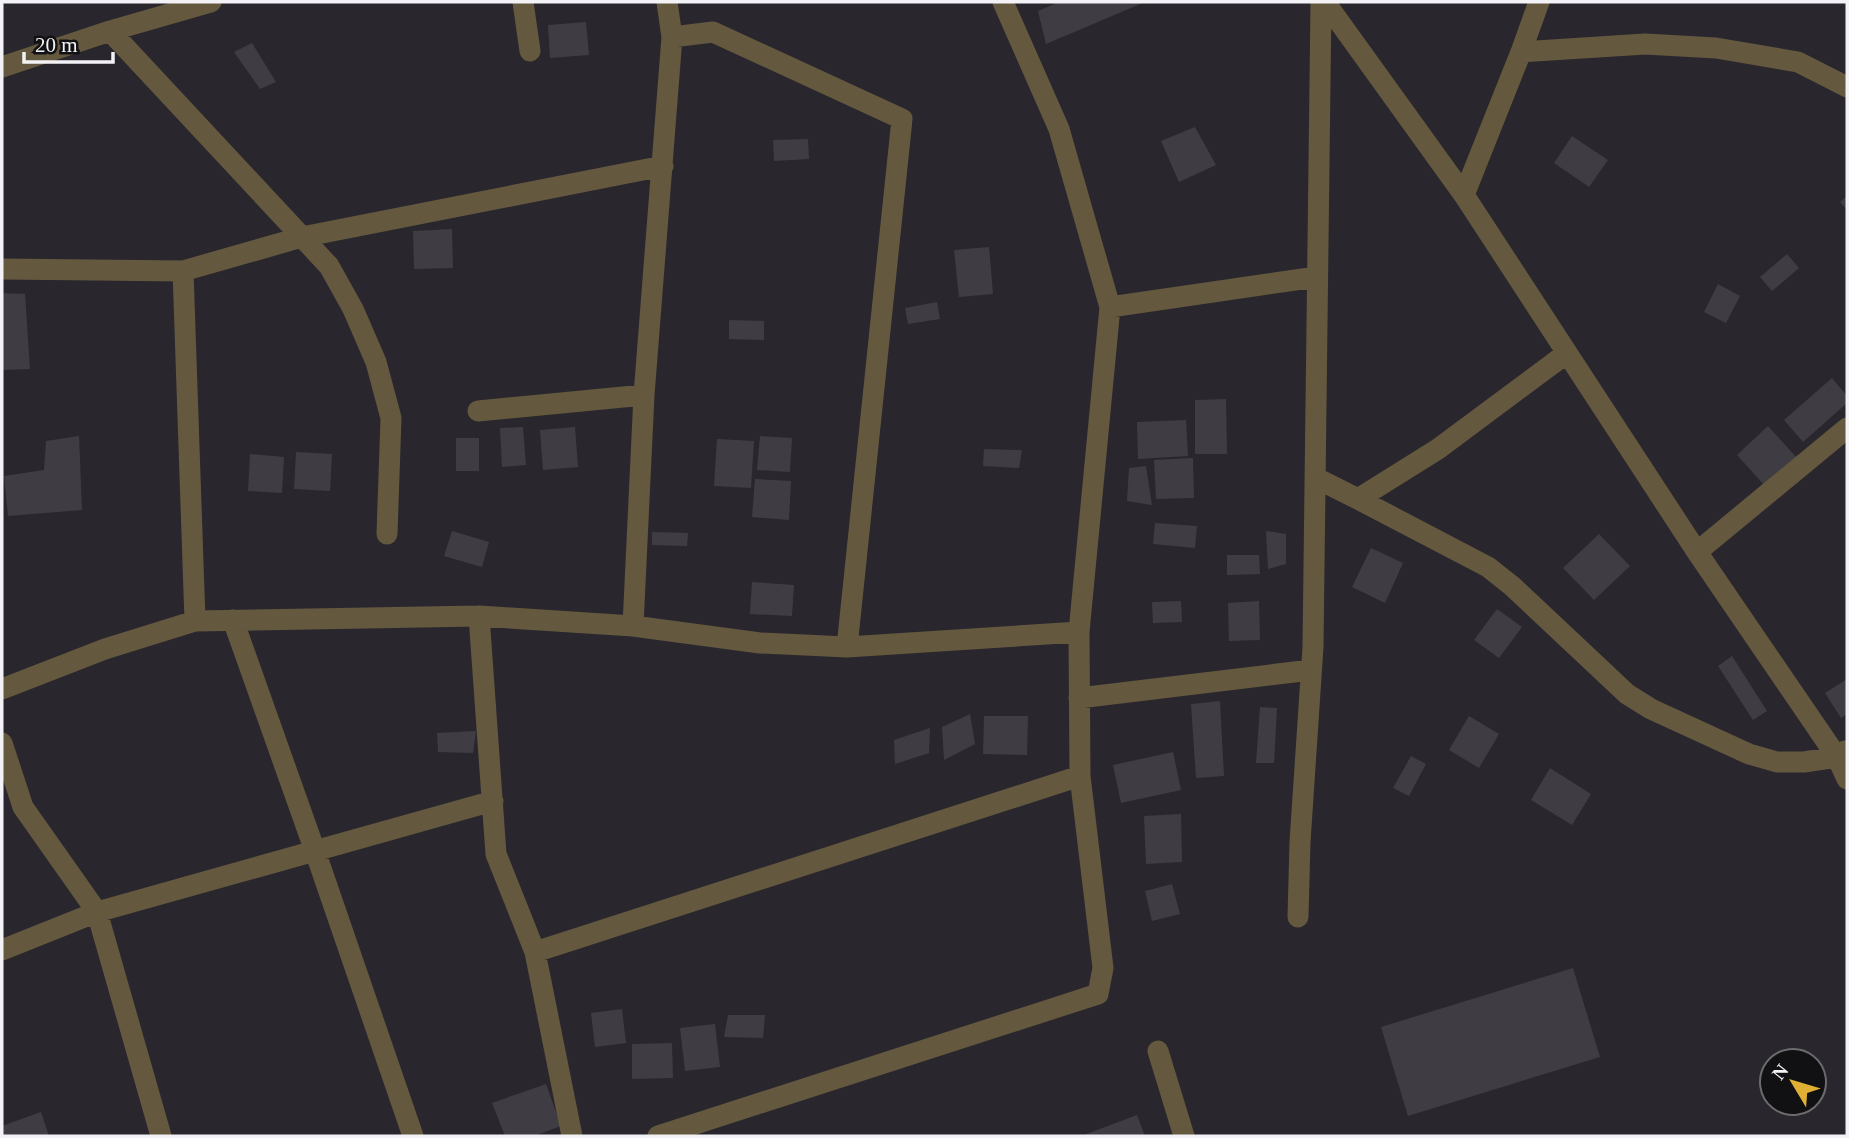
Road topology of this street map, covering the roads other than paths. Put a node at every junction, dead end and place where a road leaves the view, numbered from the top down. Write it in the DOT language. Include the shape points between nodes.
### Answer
graph roads {
  1 [pos="211,2"];
  2 [pos="523,2"];
  3 [pos="667,2"];
  4 [pos="1003,2"];
  5 [pos="1323,2"];
  6 [pos="1539,2"];
  7 [pos="110,31"];
  8 [pos="672,37"];
  9 [pos="530,51"];
  10 [pos="1521,52"];
  11 [pos="2,67"];
  12 [pos="1847,88"];
  13 [pos="663,166"];
  14 [pos="1464,195"];
  15 [pos="302,237"];
  16 [pos="2,269"];
  17 [pos="183,271"];
  18 [pos="1316,277"];
  19 [pos="1110,307"];
  20 [pos="1567,353"];
  21 [pos="644,395"];
  22 [pos="478,411"];
  23 [pos="1847,428"];
  24 [pos="1315,478"];
  25 [pos="1358,499"];
  26 [pos="387,534"];
  27 [pos="1697,552"];
  28 [pos="479,616"];
  29 [pos="233,620"];
  30 [pos="195,621"];
  31 [pos="633,626"];
  32 [pos="1079,632"];
  33 [pos="847,647"];
  34 [pos="1311,670"];
  35 [pos="2,689"];
  36 [pos="1079,698"];
  37 [pos="2,743"];
  38 [pos="1842,753"];
  39 [pos="1080,776"];
  40 [pos="1847,779"];
  41 [pos="493,801"];
  42 [pos="315,851"];
  43 [pos="97,912"];
  44 [pos="1298,917"];
  45 [pos="2,950"];
  46 [pos="535,951"];
  47 [pos="1158,1051"];
  48 [pos="161,1136"];
  49 [pos="413,1136"];
  50 [pos="572,1136"];
  51 [pos="658,1136"];
  52 [pos="1184,1136"];
  1 -- 7 [label="street"];
  2 -- 9 [label="street"];
  3 -- 8 [label="street"];
  4 -- 19 [label="street" via="1059,129"];
  5 -- 14 [label="street"];
  5 -- 18 [label="street"];
  6 -- 10 [label="street"];
  7 -- 11 [label="street"];
  7 -- 15 [label="street"];
  8 -- 13 [label="street"];
  8 -- 33 [label="street" via="713,32 902,119"];
  10 -- 12 [label="street" via="1646,44 1716,48 1798,62"];
  10 -- 14 [label="street"];
  13 -- 15 [label="street"];
  13 -- 21 [label="street"];
  14 -- 20 [label="street"];
  15 -- 17 [label="street"];
  15 -- 26 [label="street" via="328,266 376,362 391,418"];
  16 -- 17 [label="street"];
  17 -- 30 [label="street"];
  18 -- 19 [label="street"];
  18 -- 24 [label="street"];
  19 -- 32 [label="street"];
  20 -- 25 [label="street" via="1438,449"];
  20 -- 27 [label="street"];
  21 -- 22 [label="street"];
  21 -- 31 [label="street"];
  23 -- 27 [label="street"];
  24 -- 25 [label="street"];
  24 -- 34 [label="street"];
  25 -- 38 [label="street" via="1488,567 1627,694 1651,709 1777,762 1804,762"];
  27 -- 38 [label="street"];
  28 -- 29 [label="street"];
  28 -- 31 [label="street"];
  28 -- 41 [label="street"];
  29 -- 30 [label="street"];
  29 -- 42 [label="street"];
  30 -- 35 [label="street"];
  31 -- 33 [label="street" via="760,643"];
  32 -- 33 [label="street"];
  32 -- 36 [label="street"];
  34 -- 36 [label="street"];
  34 -- 44 [label="street"];
  36 -- 39 [label="street"];
  37 -- 43 [label="street" via="23,807"];
  38 -- 40 [label="street"];
  39 -- 46 [label="street"];
  39 -- 51 [label="street" via="1103,968 1098,994"];
  41 -- 42 [label="street"];
  41 -- 46 [label="street" via="496,854"];
  42 -- 43 [label="street"];
  42 -- 49 [label="street"];
  43 -- 45 [label="street"];
  43 -- 48 [label="street"];
  46 -- 50 [label="street"];
  47 -- 52 [label="street"];
}
